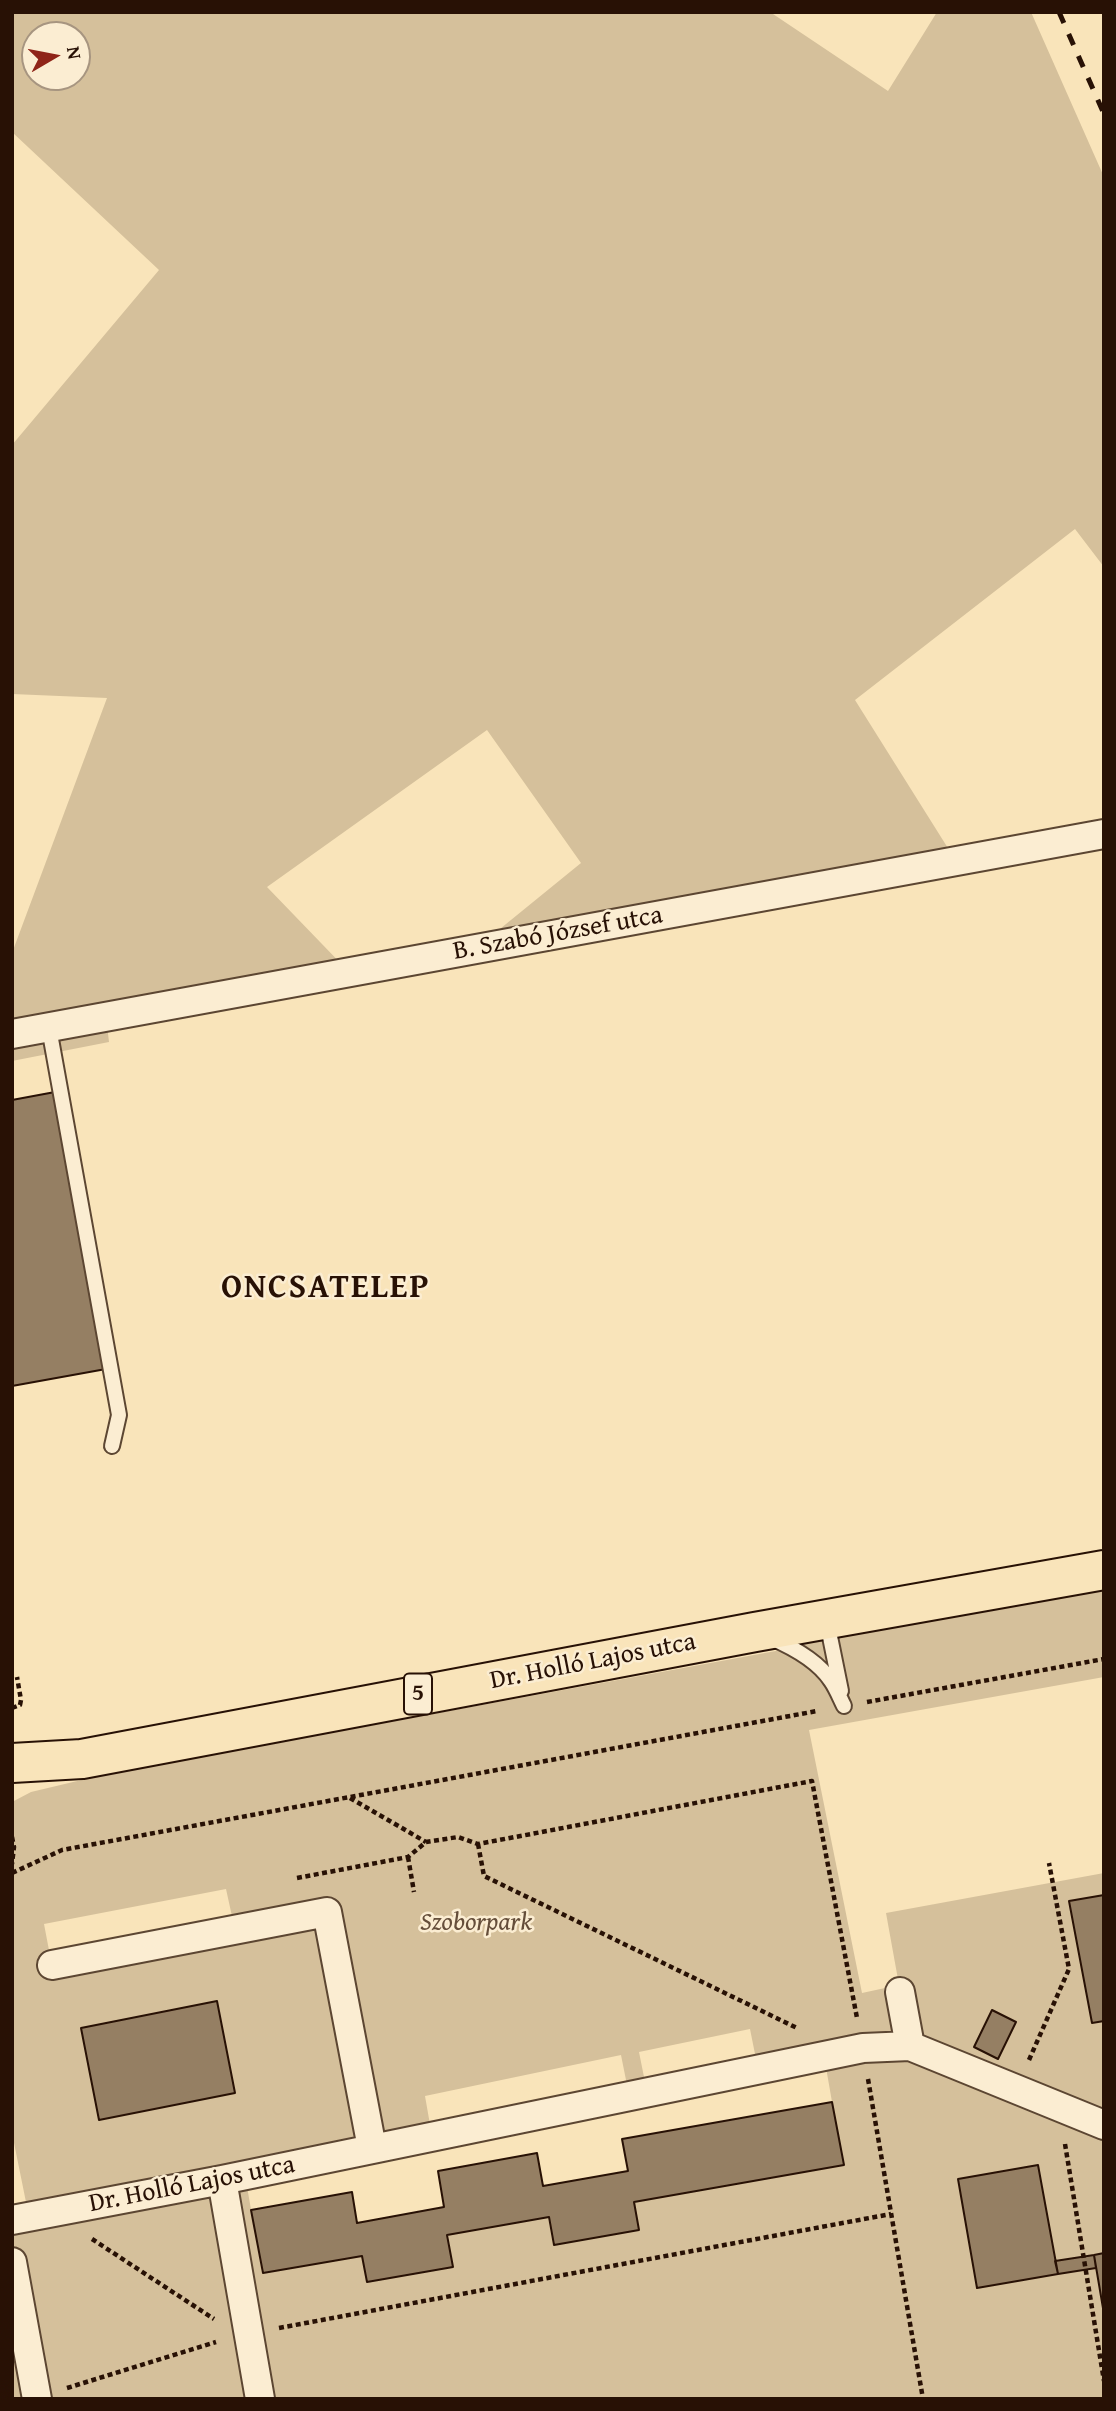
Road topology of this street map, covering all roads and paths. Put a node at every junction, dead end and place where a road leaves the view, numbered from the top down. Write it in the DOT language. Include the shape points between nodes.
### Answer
graph roads {
  1 [pos="1104,834"];
  2 [pos="49,1028"];
  3 [pos="12,1034"];
  4 [pos="112,1446"];
  5 [pos="1104,1570"];
  6 [pos="827,1618"];
  7 [pos="755,1632"];
  8 [pos="1104,1659"];
  9 [pos="17,1677"];
  10 [pos="844,1706"];
  11 [pos="12,1709"];
  12 [pos="82,1759"];
  13 [pos="12,1763"];
  14 [pos="12,1788"];
  15 [pos="349,1798"];
  16 [pos="12,1837"];
  17 [pos="426,1842"];
  18 [pos="478,1844"];
  19 [pos="408,1857"];
  20 [pos="1049,1863"];
  21 [pos="12,1864"];
  22 [pos="12,1873"];
  23 [pos="297,1878"];
  24 [pos="414,1892"];
  25 [pos="52,1965"];
  26 [pos="900,1992"];
  27 [pos="910,2046"];
  28 [pos="854,2049"];
  29 [pos="1016,2089"];
  30 [pos="1059,2108"];
  31 [pos="1104,2125"];
  32 [pos="372,2148"];
  33 [pos="222,2180"];
  34 [pos="891,2214"];
  35 [pos="12,2220"];
  36 [pos="82,2232"];
  37 [pos="12,2262"];
  38 [pos="237,2330"];
  39 [pos="1104,2381"];
  40 [pos="37,2398"];
  41 [pos="260,2399"];
  42 [pos="923,2399"];
  1 -- 2 [label="street, B. Szabó József utca"];
  2 -- 3 [label="street, B. Szabó József utca"];
  2 -- 4 [label="lane" via="119,1415"];
  5 -- 6 [label="main road, Dr. Holló Lajos utca / 5"];
  6 -- 7 [label="main road, Dr. Holló Lajos utca / 5"];
  6 -- 10 [label="lane"];
  7 -- 10 [label="lane" via="815,1664 831,1679"];
  7 -- 12 [label="main road, Dr. Holló Lajos utca / 5"];
  8 -- 10 [label="path"];
  9 -- 11 [label="path" via="21,1700"];
  10 -- 15 [label="path"];
  12 -- 13 [label="main road, 5"];
  12 -- 14 [label="main road, 5"];
  15 -- 17 [label="path"];
  15 -- 22 [label="path" via="62,1850"];
  16 -- 21 [label="path"];
  17 -- 18 [label="path" via="458,1837"];
  17 -- 19 [label="path"];
  18 -- 28 [label="path" via="484,1876"];
  18 -- 28 [label="path" via="812,1781"];
  19 -- 23 [label="path"];
  19 -- 24 [label="path"];
  20 -- 29 [label="path" via="1069,1969"];
  25 -- 32 [label="street" via="327,1912"];
  26 -- 27 [label="street"];
  27 -- 28 [label="street, Dr. Holló Lajos utca"];
  27 -- 29 [label="street, Dr. Holló Lajos utca"];
  28 -- 32 [label="street, Dr. Holló Lajos utca"];
  28 -- 34 [label="path"];
  29 -- 30 [label="street, Dr. Holló Lajos utca"];
  30 -- 31 [label="street, Dr. Holló Lajos utca"];
  30 -- 39 [label="path"];
  32 -- 33 [label="street, Dr. Holló Lajos utca"];
  33 -- 35 [label="street, Dr. Holló Lajos utca"];
  33 -- 38 [label="street"];
  34 -- 38 [label="path"];
  34 -- 42 [label="path"];
  36 -- 38 [label="path"];
  37 -- 40 [label="street"];
  38 -- 40 [label="path"];
  38 -- 41 [label="street"];
}
